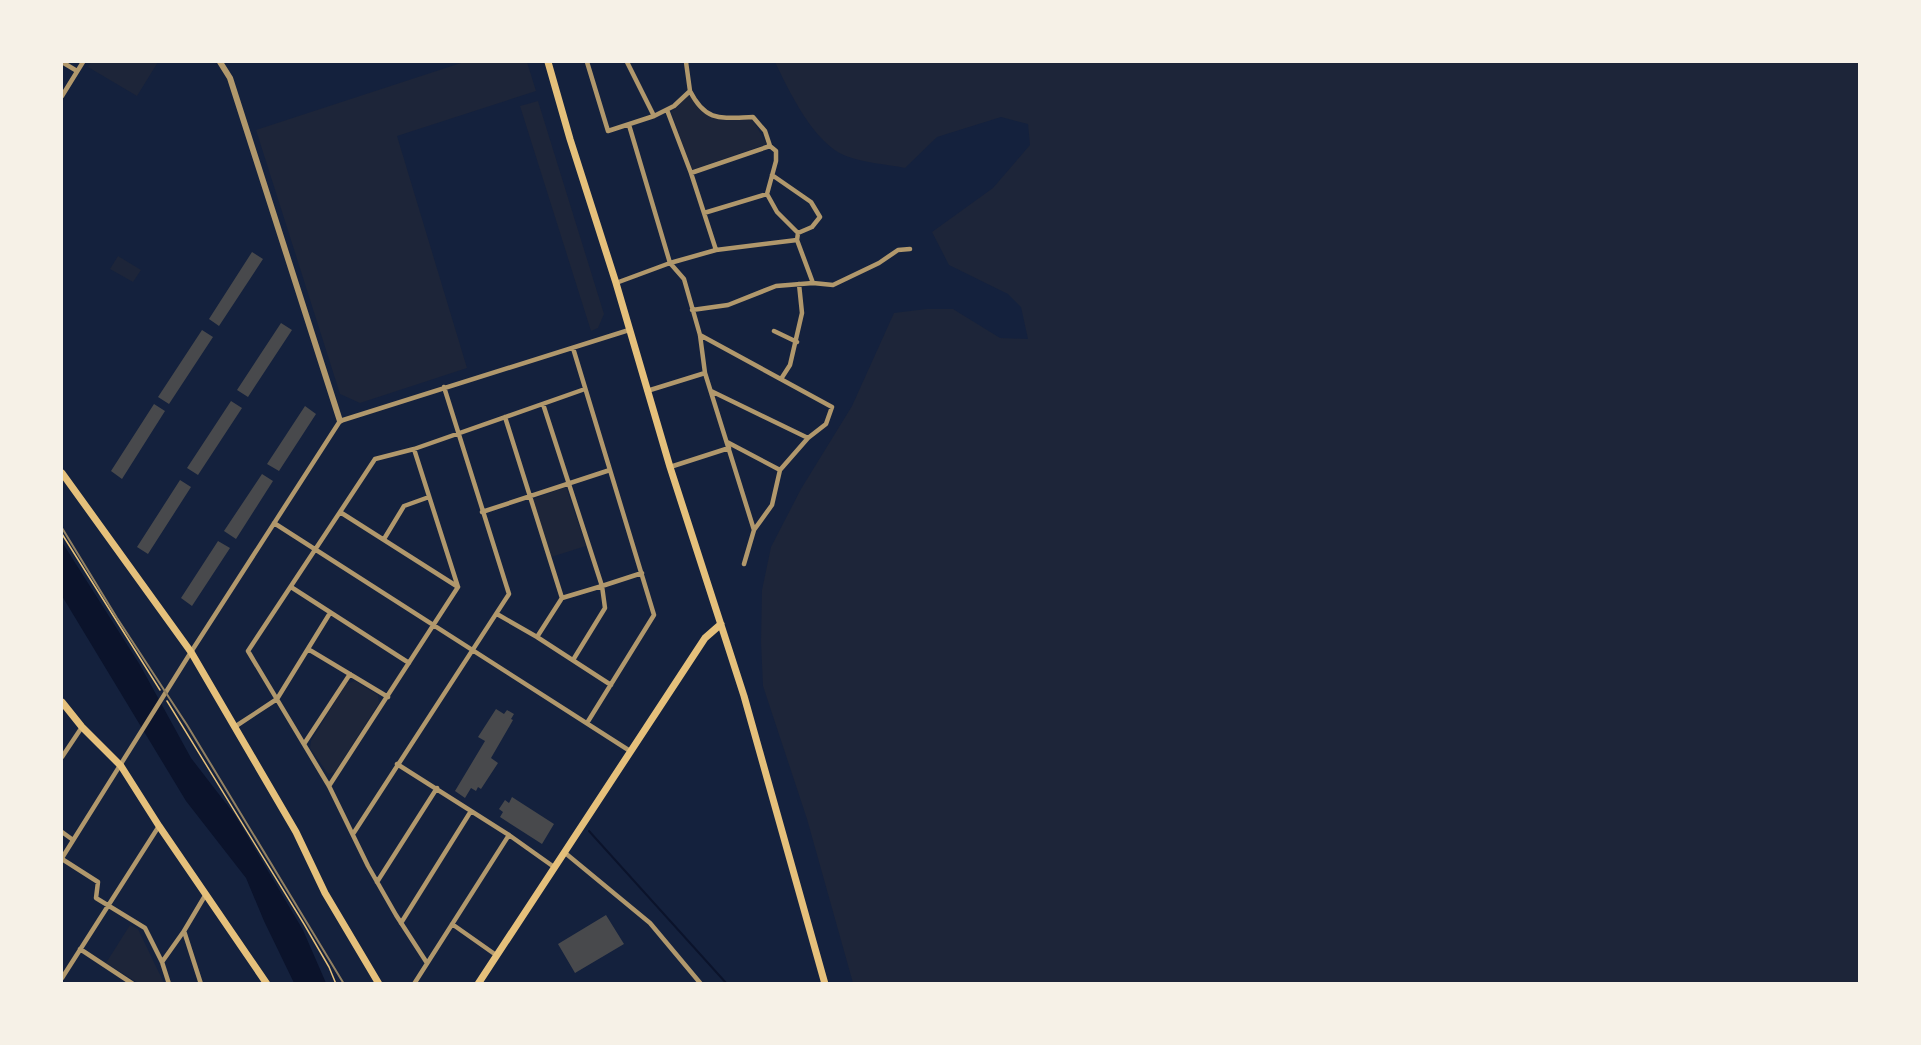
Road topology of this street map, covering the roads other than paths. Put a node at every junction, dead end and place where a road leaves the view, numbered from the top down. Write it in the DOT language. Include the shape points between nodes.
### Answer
graph roads {
  1 [pos="62,62"];
  2 [pos="83,62"];
  3 [pos="222,62"];
  4 [pos="548,62"];
  5 [pos="586,62"];
  6 [pos="627,62"];
  7 [pos="686,62"];
  8 [pos="77,71"];
  9 [pos="690,91"];
  10 [pos="62,96"];
  11 [pos="667,110"];
  12 [pos="654,116"];
  13 [pos="629,125"];
  14 [pos="770,146"];
  15 [pos="691,172"];
  16 [pos="772,175"];
  17 [pos="767,194"];
  18 [pos="704,213"];
  19 [pos="798,233"];
  20 [pos="797,240"];
  21 [pos="910,249"];
  22 [pos="716,250"];
  23 [pos="670,263"];
  24 [pos="616,283"];
  25 [pos="813,283"];
  26 [pos="799,284"];
  27 [pos="692,310"];
  28 [pos="629,330"];
  29 [pos="774,331"];
  30 [pos="700,335"];
  31 [pos="797,342"];
  32 [pos="573,348"];
  33 [pos="705,373"];
  34 [pos="781,379"];
  35 [pos="444,387"];
  36 [pos="585,389"];
  37 [pos="647,391"];
  38 [pos="711,391"];
  39 [pos="543,404"];
  40 [pos="505,417"];
  41 [pos="340,421"];
  42 [pos="458,433"];
  43 [pos="808,438"];
  44 [pos="728,445"];
  45 [pos="414,449"];
  46 [pos="670,467"];
  47 [pos="610,470"];
  48 [pos="780,470"];
  49 [pos="62,473"];
  50 [pos="568,484"];
  51 [pos="429,497"];
  52 [pos="530,497"];
  53 [pos="340,512"];
  54 [pos="483,512"];
  55 [pos="274,523"];
  56 [pos="754,530"];
  57 [pos="384,539"];
  58 [pos="316,550"];
  59 [pos="744,564"];
  60 [pos="642,573"];
  61 [pos="602,586"];
  62 [pos="291,587"];
  63 [pos="458,587"];
  64 [pos="562,598"];
  65 [pos="330,613"];
  66 [pos="497,614"];
  67 [pos="721,624"];
  68 [pos="432,625"];
  69 [pos="537,637"];
  70 [pos="308,649"];
  71 [pos="472,650"];
  72 [pos="191,651"];
  73 [pos="573,660"];
  74 [pos="410,663"];
  75 [pos="350,674"];
  76 [pos="611,685"];
  77 [pos="388,697"];
  78 [pos="277,699"];
  79 [pos="62,702"];
  80 [pos="587,723"];
  81 [pos="236,726"];
  82 [pos="82,727"];
  83 [pos="304,744"];
  84 [pos="630,751"];
  85 [pos="62,757"];
  86 [pos="397,764"];
  87 [pos="121,766"];
  88 [pos="329,786"];
  89 [pos="437,788"];
  90 [pos="471,811"];
  91 [pos="159,826"];
  92 [pos="62,832"];
  93 [pos="353,834"];
  94 [pos="509,835"];
  95 [pos="73,840"];
  96 [pos="564,852"];
  97 [pos="62,859"];
  98 [pos="554,867"];
  99 [pos="377,882"];
  100 [pos="206,894"];
  101 [pos="109,906"];
  102 [pos="401,922"];
  103 [pos="452,924"];
  104 [pos="184,931"];
  105 [pos="80,949"];
  106 [pos="496,955"];
  107 [pos="162,963"];
  108 [pos="427,963"];
  109 [pos="62,978"];
  110 [pos="134,984"];
  111 [pos="169,984"];
  112 [pos="201,984"];
  113 [pos="267,984"];
  114 [pos="379,984"];
  115 [pos="414,984"];
  116 [pos="478,984"];
  117 [pos="701,984"];
  118 [pos="825,984"];
  1 -- 8 [label="street"];
  2 -- 8 [label="street"];
  3 -- 41 [label="street"];
  4 -- 24 [label="main road"];
  5 -- 13 [label="street" via="608,131"];
  6 -- 12 [label="street"];
  7 -- 9 [label="street"];
  8 -- 10 [label="street"];
  9 -- 11 [label="street"];
  9 -- 14 [label="street" via="704,111 717,118 753,117 765,131"];
  11 -- 12 [label="street"];
  11 -- 15 [label="street"];
  12 -- 13 [label="street"];
  13 -- 23 [label="street"];
  14 -- 15 [label="street"];
  14 -- 16 [label="street" via="776,152"];
  15 -- 18 [label="street"];
  16 -- 17 [label="street"];
  16 -- 19 [label="street" via="811,202 820,217 812,227"];
  17 -- 18 [label="street"];
  17 -- 19 [label="street" via="777,212"];
  18 -- 22 [label="street"];
  19 -- 20 [label="street"];
  20 -- 22 [label="street"];
  20 -- 25 [label="street"];
  21 -- 25 [label="street" via="898,250 833,285"];
  22 -- 23 [label="street"];
  23 -- 24 [label="street"];
  23 -- 27 [label="street" via="684,279"];
  24 -- 28 [label="main road"];
  25 -- 26 [label="street"];
  26 -- 27 [label="street" via="776,286 728,305"];
  26 -- 31 [label="street" via="802,313"];
  27 -- 30 [label="street"];
  28 -- 32 [label="street"];
  28 -- 37 [label="main road"];
  29 -- 31 [label="street"];
  30 -- 33 [label="street"];
  30 -- 34 [label="street"];
  31 -- 34 [label="street"];
  32 -- 35 [label="street"];
  32 -- 36 [label="street"];
  33 -- 37 [label="street"];
  33 -- 38 [label="street"];
  34 -- 43 [label="street" via="832,406 826,424"];
  35 -- 41 [label="street"];
  35 -- 42 [label="street"];
  36 -- 39 [label="street"];
  36 -- 47 [label="street"];
  37 -- 46 [label="main road"];
  38 -- 43 [label="street"];
  38 -- 44 [label="street"];
  39 -- 40 [label="street"];
  39 -- 50 [label="street"];
  40 -- 42 [label="street"];
  40 -- 52 [label="street"];
  41 -- 55 [label="street"];
  42 -- 45 [label="street"];
  42 -- 54 [label="street"];
  43 -- 48 [label="street"];
  44 -- 46 [label="street"];
  44 -- 48 [label="street"];
  44 -- 56 [label="street"];
  45 -- 51 [label="street"];
  45 -- 53 [label="street" via="375,459"];
  46 -- 67 [label="main road"];
  47 -- 50 [label="street"];
  47 -- 60 [label="street"];
  48 -- 56 [label="street" via="772,506"];
  49 -- 72 [label="main road"];
  50 -- 52 [label="street"];
  50 -- 61 [label="street"];
  51 -- 57 [label="street" via="404,506"];
  51 -- 63 [label="street"];
  52 -- 54 [label="street"];
  52 -- 64 [label="street"];
  53 -- 57 [label="street"];
  53 -- 58 [label="street"];
  54 -- 66 [label="street" via="509,594"];
  55 -- 58 [label="street"];
  55 -- 72 [label="street"];
  56 -- 59 [label="street"];
  57 -- 63 [label="street"];
  58 -- 62 [label="street"];
  58 -- 68 [label="street"];
  60 -- 61 [label="street"];
  60 -- 76 [label="street" via="654,615"];
  61 -- 64 [label="street"];
  61 -- 73 [label="street" via="605,608"];
  62 -- 65 [label="street"];
  62 -- 78 [label="street" via="248,651"];
  63 -- 68 [label="street"];
  64 -- 69 [label="street"];
  65 -- 70 [label="street"];
  65 -- 74 [label="street"];
  66 -- 69 [label="street"];
  66 -- 71 [label="street"];
  67 -- 84 [label="main road" via="705,638"];
  67 -- 118 [label="main road"];
  68 -- 71 [label="street"];
  68 -- 74 [label="street"];
  69 -- 73 [label="street"];
  70 -- 75 [label="street"];
  70 -- 78 [label="street"];
  71 -- 80 [label="street"];
  71 -- 86 [label="street"];
  72 -- 81 [label="main road"];
  72 -- 87 [label="street"];
  73 -- 76 [label="street"];
  74 -- 77 [label="street"];
  75 -- 77 [label="street"];
  75 -- 83 [label="street"];
  76 -- 80 [label="street"];
  77 -- 88 [label="street"];
  78 -- 81 [label="street"];
  78 -- 83 [label="street"];
  79 -- 82 [label="main road"];
  80 -- 84 [label="street"];
  81 -- 114 [label="main road" via="296,832 325,893"];
  82 -- 85 [label="street"];
  82 -- 87 [label="main road"];
  83 -- 88 [label="street"];
  84 -- 96 [label="main road"];
  86 -- 89 [label="street"];
  86 -- 93 [label="street"];
  87 -- 91 [label="main road"];
  87 -- 95 [label="street"];
  88 -- 93 [label="street"];
  89 -- 90 [label="street"];
  89 -- 99 [label="street"];
  90 -- 94 [label="street"];
  90 -- 102 [label="street"];
  91 -- 100 [label="main road"];
  91 -- 101 [label="street"];
  92 -- 95 [label="street"];
  93 -- 99 [label="street"];
  94 -- 98 [label="street"];
  94 -- 103 [label="street"];
  95 -- 97 [label="street"];
  96 -- 98 [label="main road"];
  96 -- 117 [label="street" via="650,923"];
  97 -- 101 [label="street" via="98,882 96,898"];
  98 -- 106 [label="main road"];
  99 -- 102 [label="street"];
  100 -- 104 [label="street"];
  100 -- 113 [label="main road"];
  101 -- 105 [label="street"];
  101 -- 107 [label="street" via="145,928"];
  102 -- 108 [label="street"];
  103 -- 106 [label="street"];
  103 -- 108 [label="street"];
  104 -- 107 [label="street"];
  104 -- 112 [label="street"];
  105 -- 109 [label="street"];
  105 -- 110 [label="street"];
  106 -- 116 [label="main road"];
  107 -- 111 [label="street"];
  108 -- 115 [label="street"];
}
